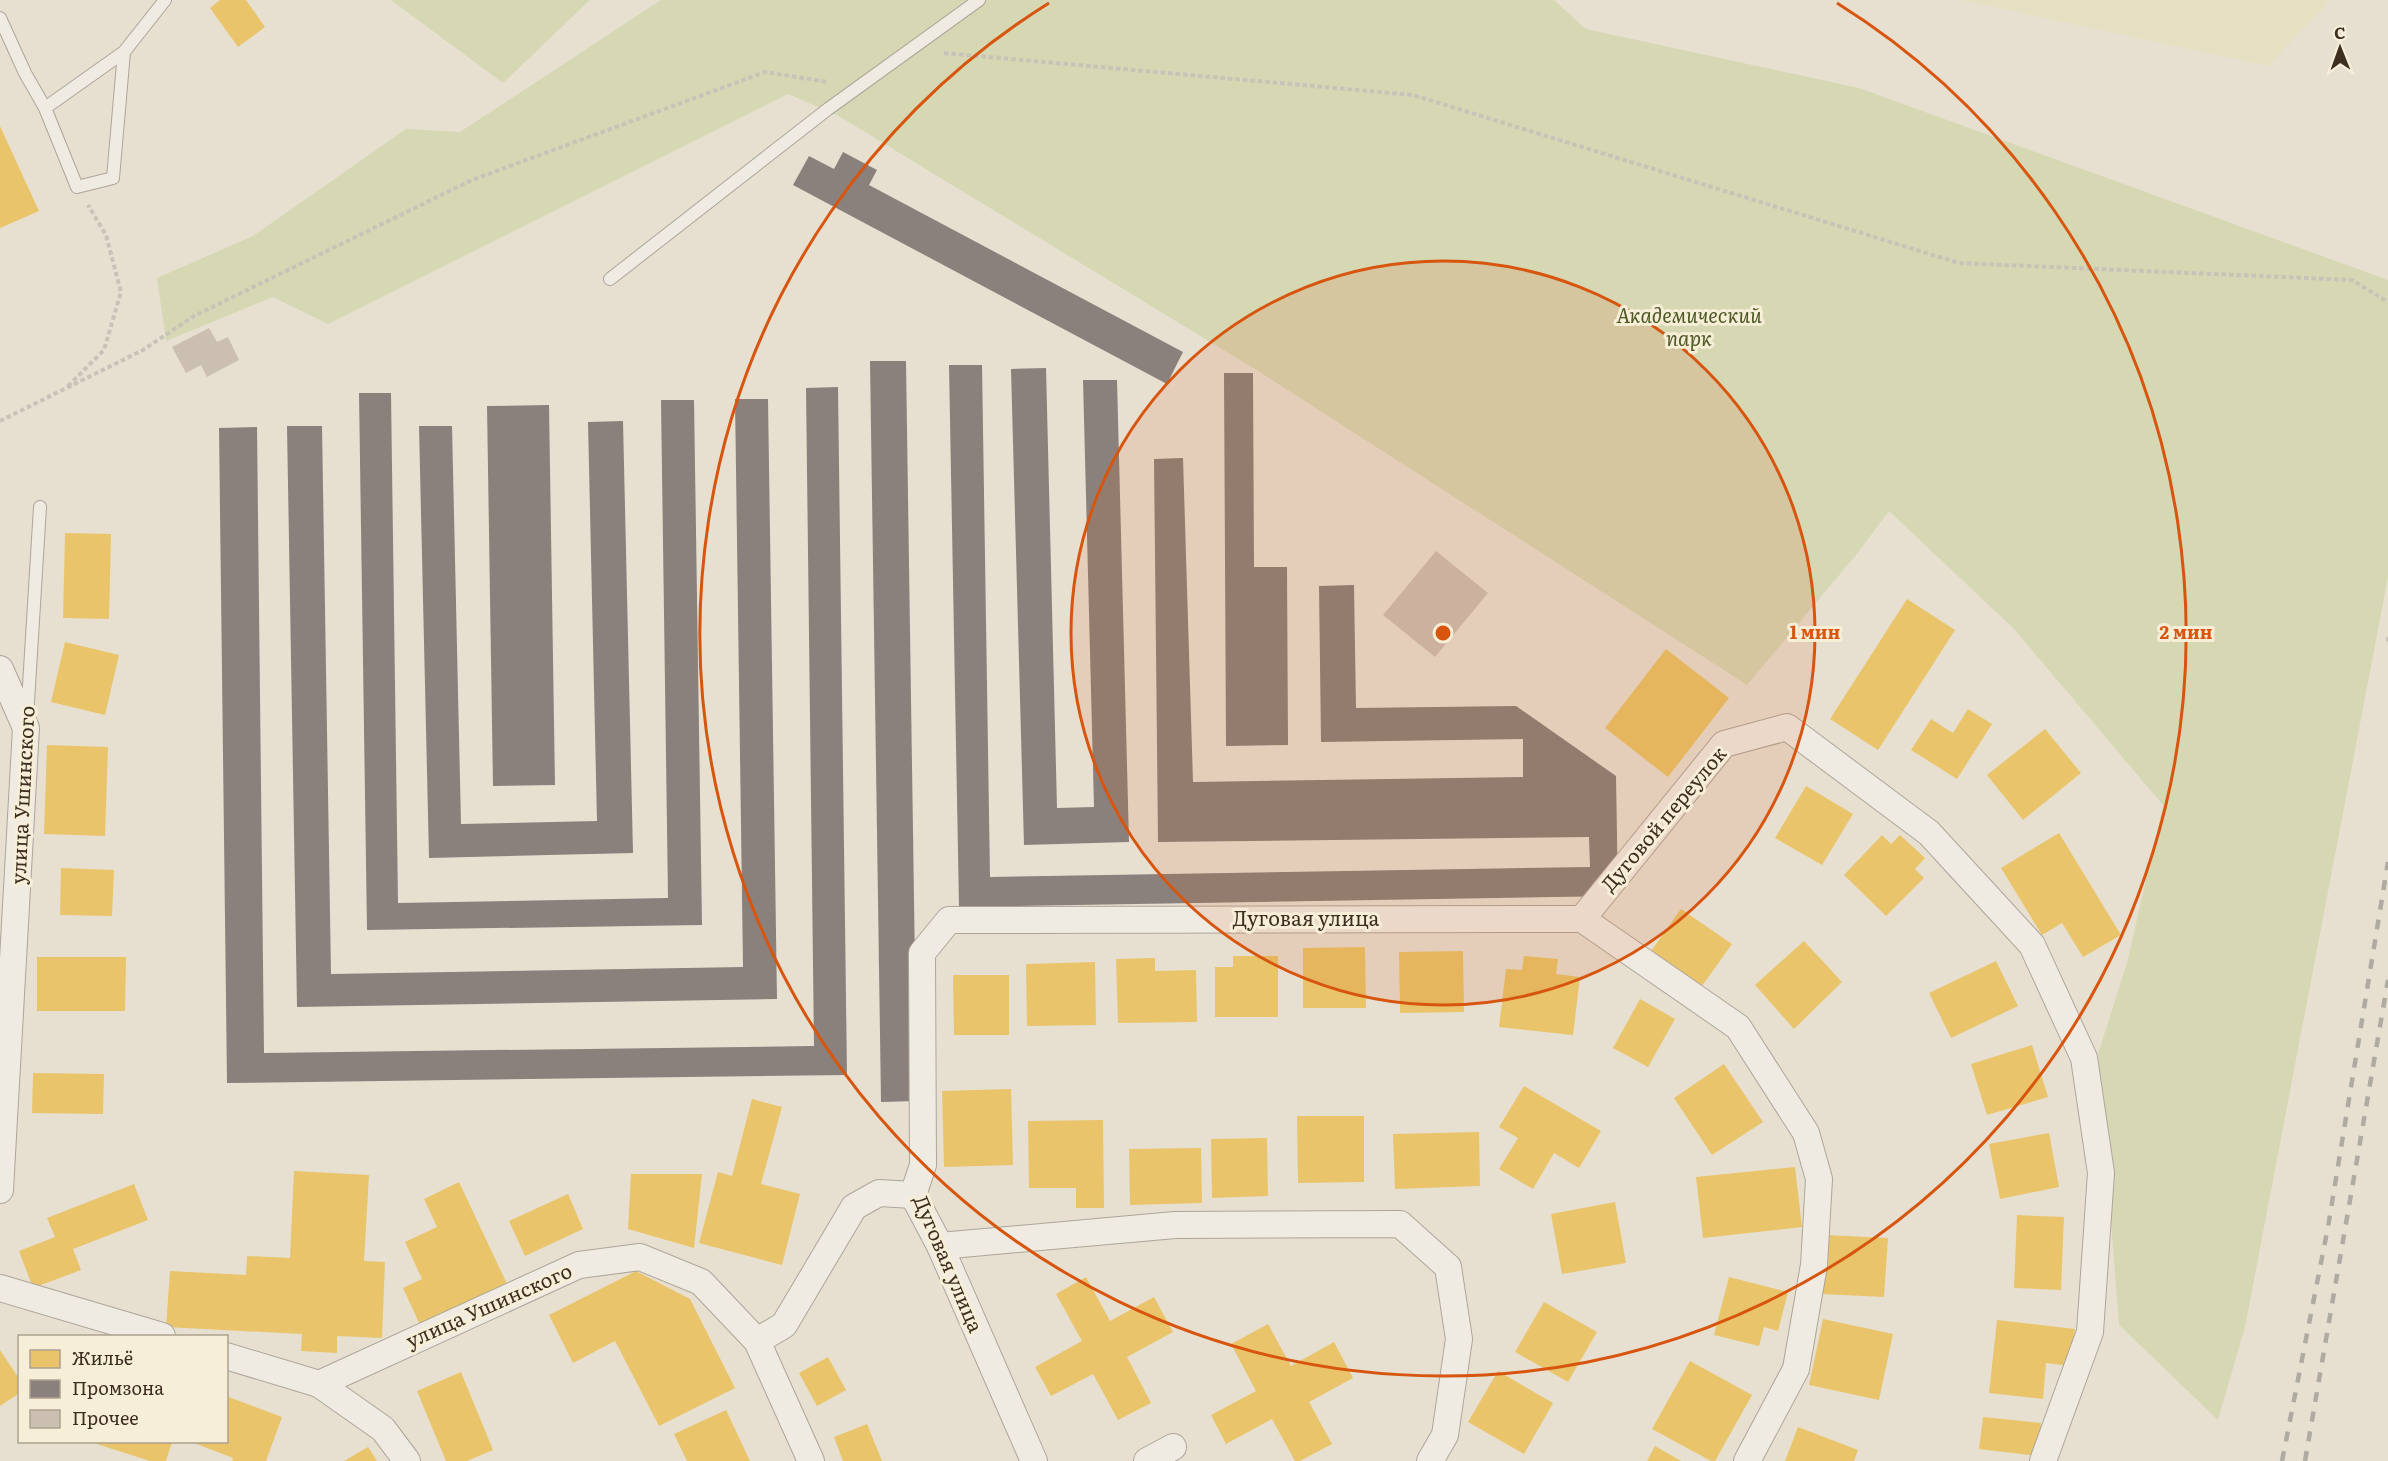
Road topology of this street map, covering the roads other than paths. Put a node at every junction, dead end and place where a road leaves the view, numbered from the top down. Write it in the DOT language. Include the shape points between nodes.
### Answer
graph roads {
  1 [pos="165,0"];
  2 [pos="979,0"];
  3 [pos="0,18"];
  4 [pos="124,52"];
  5 [pos="45,108"];
  6 [pos="610,279"];
  7 [pos="40,507"];
  8 [pos="0,669"];
  9 [pos="26,728"];
  10 [pos="1582,919"];
  11 [pos="0,1190"];
  12 [pos="913,1195"];
  13 [pos="940,1246"];
  14 [pos="0,1288"];
  15 [pos="159,1335"];
  16 [pos="757,1341"];
  17 [pos="228,1357"];
  18 [pos="319,1384"];
  19 [pos="1173,1447"];
  20 [pos="406,1461"];
  21 [pos="811,1461"];
  22 [pos="1034,1461"];
  23 [pos="1147,1461"];
  24 [pos="1430,1461"];
  25 [pos="1747,1461"];
  26 [pos="2043,1461"];
  1 -- 4 [label="lane"];
  2 -- 6 [label="lane" via="858,87"];
  3 -- 5 [label="lane"];
  4 -- 5 [label="lane"];
  4 -- 5 [label="lane" via="113,178 77,187"];
  7 -- 9 [label="lane, улица Ушинского"];
  8 -- 9 [label="street"];
  9 -- 11 [label="street, улица Ушинского"];
  10 -- 12 [label="street, Дуговая улица" via="950,920 922,953 923,1165"];
  10 -- 25 [label="street" via="1738,1027 1806,1133 1819,1179 1815,1265 1796,1369"];
  10 -- 26 [label="street, Дуговой переулок" via="1724,744 1787,727 1929,832 2032,945 2084,1058 2101,1173 2090,1332"];
  12 -- 13 [label="street, Дуговая улица"];
  12 -- 16 [label="street" via="879,1192 854,1207 784,1325"];
  13 -- 22 [label="street, Дуговая улица"];
  13 -- 24 [label="street" via="1175,1225 1400,1224 1448,1267 1459,1338 1445,1435"];
  14 -- 15 [label="street"];
  16 -- 18 [label="street, улица Ушинского" via="701,1282 640,1257 579,1265"];
  16 -- 21 [label="street, улица Ушинского"];
  17 -- 18 [label="street"];
  18 -- 20 [label="street" via="383,1429"];
  19 -- 23 [label="street"];
}
